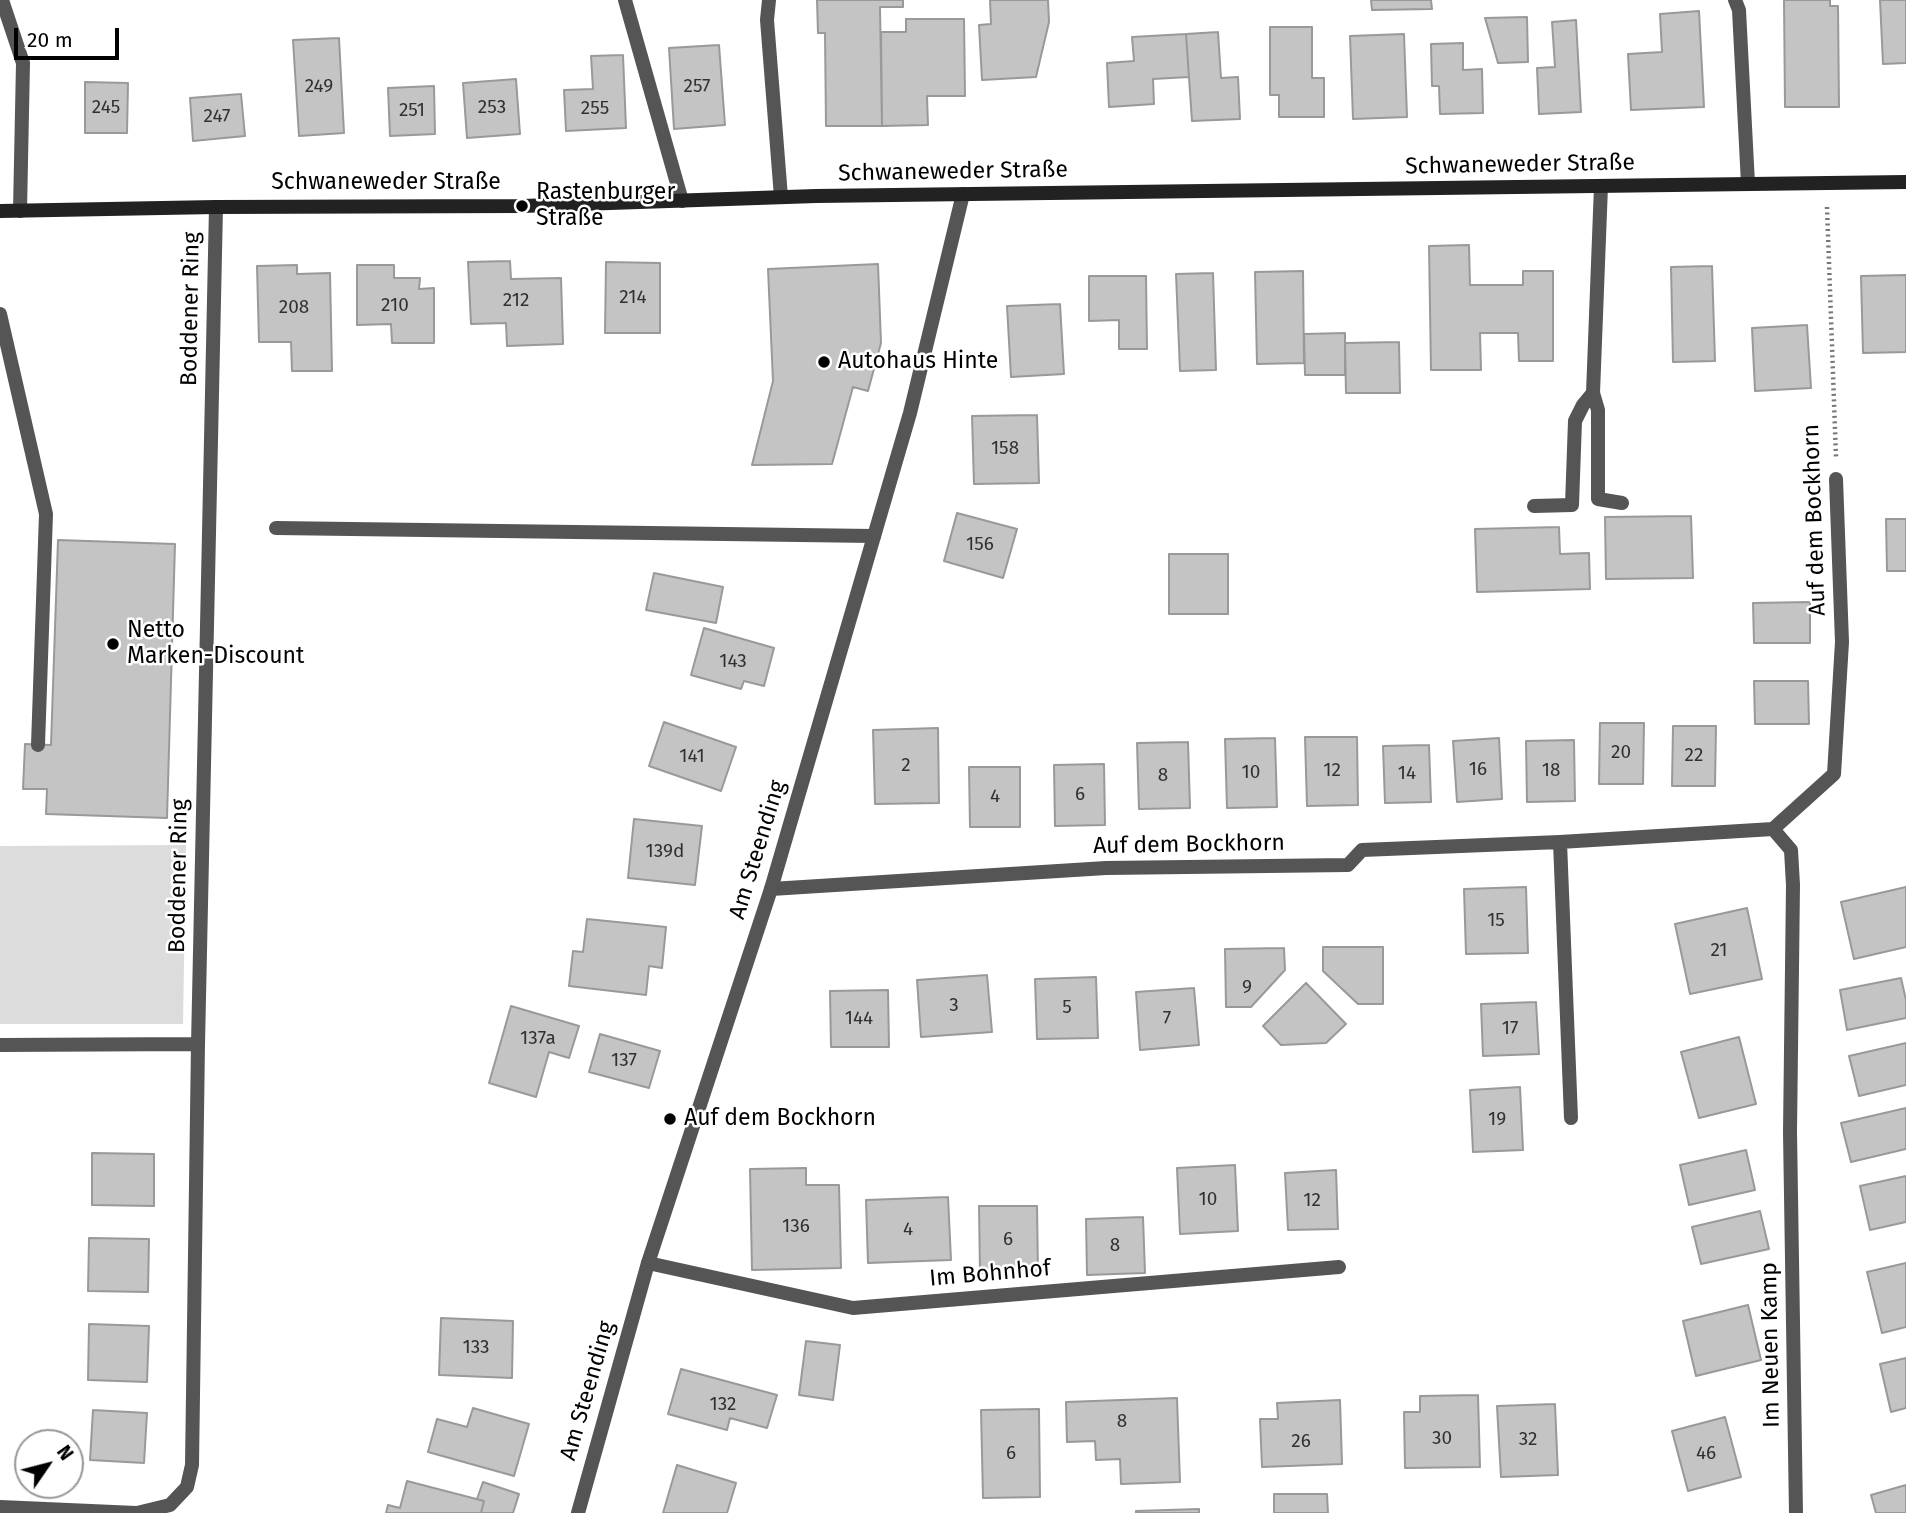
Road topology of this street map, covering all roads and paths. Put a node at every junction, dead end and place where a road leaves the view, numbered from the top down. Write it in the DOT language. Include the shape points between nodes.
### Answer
graph roads {
  1 [pos="2,0"];
  2 [pos="625,0"];
  3 [pos="769,0"];
  4 [pos="1735,0"];
  5 [pos="1906,182"];
  6 [pos="1827,183"];
  7 [pos="1748,184"];
  8 [pos="1601,186"];
  9 [pos="963,194"];
  10 [pos="781,197"];
  11 [pos="682,201"];
  12 [pos="216,207"];
  13 [pos="0,211"];
  14 [pos="20,211"];
  15 [pos="0,314"];
  16 [pos="1593,393"];
  17 [pos="1836,479"];
  18 [pos="1622,503"];
  19 [pos="1534,506"];
  20 [pos="275,528"];
  21 [pos="874,536"];
  22 [pos="38,745"];
  23 [pos="1773,829"];
  24 [pos="1560,842"];
  25 [pos="771,889"];
  26 [pos="198,1044"];
  27 [pos="0,1045"];
  28 [pos="1571,1118"];
  29 [pos="648,1264"];
  30 [pos="1339,1267"];
  31 [pos="0,1507"];
  32 [pos="136,1513"];
  33 [pos="578,1513"];
  34 [pos="1797,1513"];
  1 -- 14 [label="street" via="23,63"];
  2 -- 11 [label="street"];
  3 -- 10 [label="street"];
  4 -- 7 [label="street"];
  5 -- 6 [label="main road, Schwaneweder Straße"];
  6 -- 7 [label="main road, Schwaneweder Straße"];
  6 -- 17 [label="path, Auf dem Bockhorn"];
  7 -- 8 [label="main road, Schwaneweder Straße"];
  8 -- 9 [label="main road, Schwaneweder Straße"];
  8 -- 16 [label="street"];
  9 -- 10 [label="main road, Schwaneweder Straße"];
  9 -- 21 [label="street, Am Steending" via="910,413"];
  10 -- 11 [label="main road, Schwaneweder Straße"];
  11 -- 12 [label="main road, Schwaneweder Straße"];
  12 -- 14 [label="main road, Schwaneweder Straße"];
  12 -- 26 [label="street, Boddener Ring"];
  13 -- 14 [label="main road, Schwaneweder Straße"];
  15 -- 22 [label="street" via="46,514"];
  16 -- 18 [label="street" via="1598,410 1598,499"];
  16 -- 19 [label="street" via="1575,421 1572,505"];
  17 -- 23 [label="street, Auf dem Bockhorn" via="1842,642 1834,774"];
  20 -- 21 [label="street"];
  21 -- 25 [label="street, Am Steending"];
  23 -- 24 [label="street, Auf dem Bockhorn"];
  23 -- 34 [label="street, Im Neuen Kamp" via="1791,850 1792,862"];
  24 -- 25 [label="street, Auf dem Bockhorn" via="1362,850 1348,865 1106,868"];
  24 -- 28 [label="street"];
  25 -- 29 [label="street, Am Steending"];
  26 -- 27 [label="street"];
  26 -- 32 [label="street, Boddener Ring" via="192,1465 187,1487 170,1505"];
  29 -- 30 [label="street, Im Bohnhof" via="853,1308"];
  29 -- 33 [label="street, Am Steending"];
  31 -- 32 [label="street, Boddener Ring"];
}
